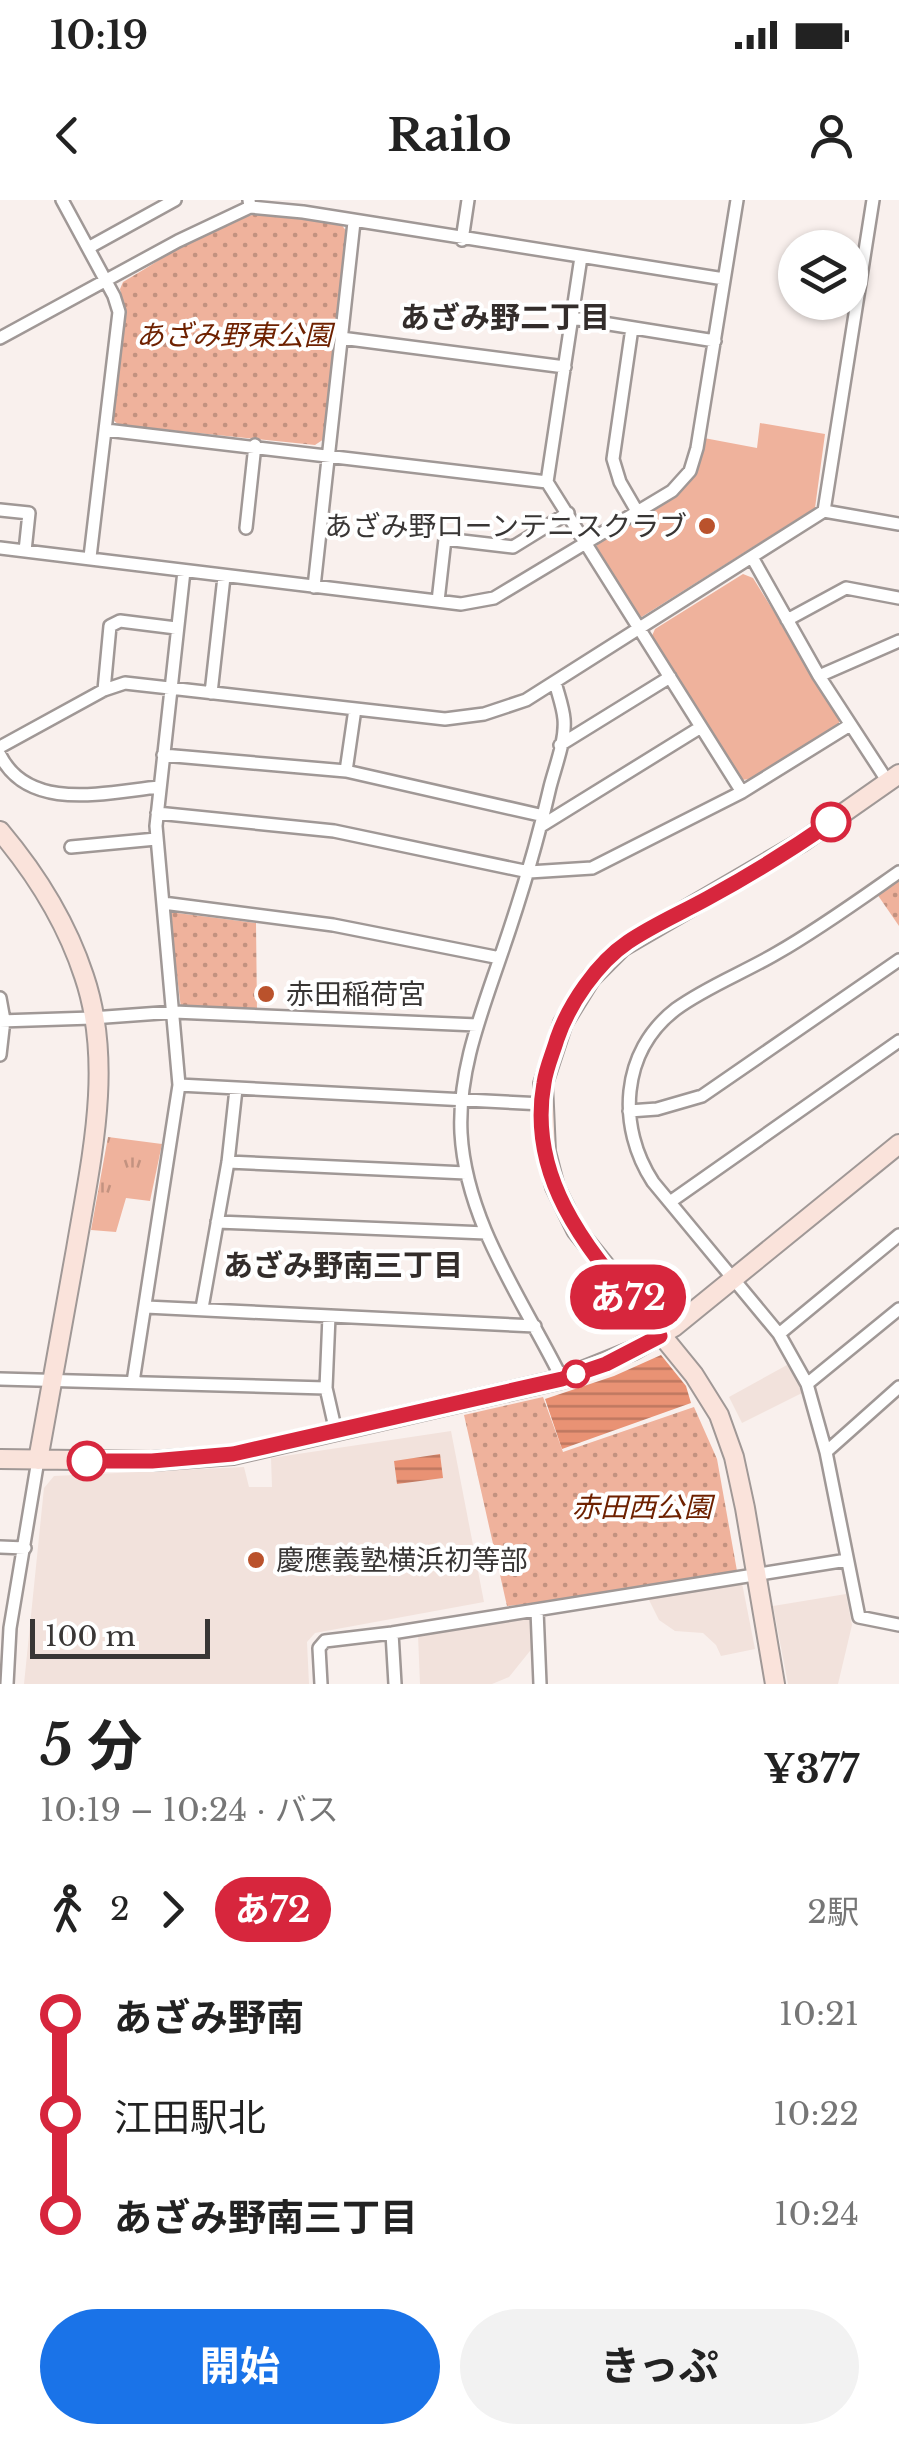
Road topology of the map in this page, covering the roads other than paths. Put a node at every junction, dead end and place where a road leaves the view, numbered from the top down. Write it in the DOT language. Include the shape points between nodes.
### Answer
graph roads {
  1 [pos="62,200"];
  2 [pos="175,200"];
  3 [pos="468,200"];
  4 [pos="736,200"];
  5 [pos="873,200"];
  6 [pos="249,204"];
  7 [pos="354,222"];
  8 [pos="462,240"];
  9 [pos="88,248"];
  10 [pos="581,257"];
  11 [pos="724,279"];
  12 [pos="106,281"];
  13 [pos="572,318"];
  14 [pos="632,328"];
  15 [pos="0,338"];
  16 [pos="341,338"];
  17 [pos="714,340"];
  18 [pos="564,367"];
  19 [pos="106,430"];
  20 [pos="255,445"];
  21 [pos="328,457"];
  22 [pos="547,482"];
  23 [pos="0,510"];
  24 [pos="824,511"];
  25 [pos="568,513"];
  26 [pos="638,513"];
  27 [pos="899,524"];
  28 [pos="246,528"];
  29 [pos="587,544"];
  30 [pos="0,548"];
  31 [pos="25,550"];
  32 [pos="90,557"];
  33 [pos="753,559"];
  34 [pos="184,571"];
  35 [pos="224,577"];
  36 [pos="314,587"];
  37 [pos="899,598"];
  38 [pos="438,601"];
  39 [pos="786,620"];
  40 [pos="176,628"];
  41 [pos="641,629"];
  42 [pos="899,641"];
  43 [pos="819,676"];
  44 [pos="670,677"];
  45 [pos="555,682"];
  46 [pos="169,688"];
  47 [pos="104,690"];
  48 [pos="211,693"];
  49 [pos="355,710"];
  50 [pos="850,724"];
  51 [pos="702,726"];
  52 [pos="560,745"];
  53 [pos="0,751"];
  54 [pos="162,755"];
  55 [pos="346,772"];
  56 [pos="894,778"];
  57 [pos="158,787"];
  58 [pos="742,792"];
  59 [pos="156,813"];
  60 [pos="542,821"];
  61 [pos="0,831"];
  62 [pos="156,839"];
  63 [pos="72,847"];
  64 [pos="528,872"];
  65 [pos="899,872"];
  66 [pos="163,903"];
  67 [pos="500,958"];
  68 [pos="899,960"];
  69 [pos="0,998"];
  70 [pos="174,1012"];
  71 [pos="92,1018"];
  72 [pos="2,1020"];
  73 [pos="476,1025"];
  74 [pos="899,1041"];
  75 [pos="0,1056"];
  76 [pos="179,1085"];
  77 [pos="236,1089"];
  78 [pos="461,1098"];
  79 [pos="543,1104"];
  80 [pos="629,1111"];
  81 [pos="899,1144"];
  82 [pos="228,1162"];
  83 [pos="466,1173"];
  84 [pos="670,1202"];
  85 [pos="217,1222"];
  86 [pos="486,1233"];
  87 [pos="899,1236"];
  88 [pos="735,1281"];
  89 [pos="146,1307"];
  90 [pos="202,1308"];
  91 [pos="899,1309"];
  92 [pos="330,1316"];
  93 [pos="534,1326"];
  94 [pos="779,1334"];
  95 [pos="660,1336"];
  96 [pos="562,1379"];
  97 [pos="0,1380"];
  98 [pos="53,1381"];
  99 [pos="133,1382"];
  100 [pos="807,1384"];
  101 [pos="326,1388"];
  102 [pos="899,1388"];
  103 [pos="336,1432"];
  104 [pos="826,1452"];
  105 [pos="0,1460"];
  106 [pos="38,1460"];
  107 [pos="0,1547"];
  108 [pos="25,1548"];
  109 [pos="847,1560"];
  110 [pos="756,1575"];
  111 [pos="537,1610"];
  112 [pos="899,1625"];
  113 [pos="5,1628"];
  114 [pos="392,1633"];
  115 [pos="7,1684"];
  116 [pos="321,1684"];
  117 [pos="395,1684"];
  118 [pos="540,1684"];
  119 [pos="775,1684"];
  1 -- 9 [label="street"];
  2 -- 9 [label="street"];
  3 -- 8 [label="street"];
  4 -- 11 [label="street"];
  5 -- 24 [label="street"];
  6 -- 7 [label="street"];
  6 -- 12 [label="street"];
  7 -- 8 [label="street"];
  7 -- 16 [label="street"];
  8 -- 10 [label="street"];
  9 -- 12 [label="street"];
  10 -- 11 [label="street"];
  10 -- 13 [label="street"];
  11 -- 17 [label="street"];
  12 -- 15 [label="street"];
  12 -- 19 [label="street" via="119,312"];
  13 -- 14 [label="street"];
  13 -- 18 [label="street"];
  14 -- 17 [label="street"];
  14 -- 26 [label="street" via="612,459"];
  16 -- 18 [label="street"];
  16 -- 21 [label="street"];
  17 -- 26 [label="street" via="690,471"];
  18 -- 22 [label="street"];
  19 -- 20 [label="street"];
  19 -- 32 [label="street"];
  20 -- 21 [label="street"];
  20 -- 28 [label="street"];
  21 -- 22 [label="street"];
  21 -- 36 [label="street"];
  22 -- 25 [label="street"];
  23 -- 31 [label="street" via="29,513"];
  24 -- 27 [label="street"];
  24 -- 33 [label="street"];
  25 -- 29 [label="street"];
  25 -- 38 [label="street" via="513,547 445,539"];
  26 -- 29 [label="street"];
  29 -- 38 [label="street" via="494,598"];
  29 -- 41 [label="street"];
  30 -- 31 [label="street"];
  31 -- 32 [label="street"];
  32 -- 34 [label="street"];
  33 -- 39 [label="street"];
  33 -- 41 [label="street"];
  34 -- 35 [label="street"];
  34 -- 40 [label="street"];
  35 -- 36 [label="street"];
  35 -- 48 [label="street"];
  36 -- 38 [label="street"];
  37 -- 39 [label="street" via="846,588"];
  39 -- 43 [label="street"];
  40 -- 46 [label="street"];
  40 -- 47 [label="street" via="120,621 110,626"];
  41 -- 44 [label="street"];
  41 -- 45 [label="street"];
  42 -- 43 [label="street"];
  43 -- 50 [label="street"];
  44 -- 51 [label="street"];
  44 -- 52 [label="street"];
  45 -- 49 [label="street" via="509,708 473,716"];
  45 -- 52 [label="street" via="565,722"];
  46 -- 47 [label="street" via="125,683"];
  46 -- 48 [label="street"];
  46 -- 54 [label="street"];
  47 -- 53 [label="street"];
  48 -- 49 [label="street"];
  49 -- 55 [label="street"];
  50 -- 56 [label="street"];
  50 -- 58 [label="street"];
  51 -- 58 [label="street"];
  51 -- 60 [label="street"];
  52 -- 60 [label="street"];
  53 -- 57 [label="street" via="13,774 65,797"];
  54 -- 55 [label="street"];
  54 -- 57 [label="street"];
  55 -- 60 [label="street"];
  56 -- 79 [label="street" via="802,842 622,946 591,978 563,1023"];
  57 -- 59 [label="street"];
  58 -- 64 [label="street" via="598,867"];
  59 -- 62 [label="street"];
  59 -- 64 [label="street" via="334,831"];
  60 -- 64 [label="street"];
  61 -- 71 [label="street" via="60,916 84,975"];
  62 -- 63 [label="street"];
  62 -- 66 [label="street"];
  64 -- 67 [label="street"];
  65 -- 80 [label="street" via="780,952 677,1008 638,1060"];
  66 -- 67 [label="street" via="333,924"];
  66 -- 70 [label="street"];
  67 -- 73 [label="street"];
  68 -- 80 [label="street" via="702,1096"];
  69 -- 72 [label="street"];
  70 -- 71 [label="street"];
  70 -- 73 [label="street"];
  70 -- 76 [label="street"];
  71 -- 72 [label="street"];
  71 -- 98 [label="street" via="96,1129"];
  72 -- 75 [label="street"];
  73 -- 78 [label="street"];
  74 -- 84 [label="street"];
  76 -- 77 [label="street"];
  76 -- 89 [label="street"];
  77 -- 78 [label="street"];
  77 -- 82 [label="street"];
  78 -- 79 [label="street"];
  78 -- 83 [label="street"];
  79 -- 95 [label="street" via="552,1177 576,1230"];
  80 -- 84 [label="street" via="640,1162"];
  81 -- 88 [label="street"];
  82 -- 83 [label="street"];
  82 -- 85 [label="street"];
  83 -- 86 [label="street"];
  84 -- 88 [label="street"];
  85 -- 86 [label="street"];
  85 -- 90 [label="street"];
  86 -- 93 [label="street"];
  87 -- 94 [label="street"];
  88 -- 94 [label="street"];
  88 -- 95 [label="street"];
  89 -- 90 [label="street"];
  89 -- 99 [label="street"];
  90 -- 92 [label="street"];
  91 -- 100 [label="street"];
  92 -- 93 [label="street"];
  92 -- 101 [label="street"];
  93 -- 96 [label="street"];
  94 -- 100 [label="street"];
  95 -- 96 [label="street"];
  95 -- 110 [label="street" via="719,1415 734,1456"];
  96 -- 103 [label="street"];
  97 -- 98 [label="street"];
  98 -- 99 [label="street"];
  98 -- 106 [label="street"];
  99 -- 101 [label="street"];
  100 -- 104 [label="street"];
  101 -- 103 [label="street"];
  102 -- 104 [label="street"];
  103 -- 106 [label="street" via="194,1459"];
  104 -- 109 [label="street"];
  105 -- 106 [label="street"];
  106 -- 108 [label="street"];
  107 -- 108 [label="street"];
  108 -- 113 [label="street"];
  109 -- 110 [label="street"];
  109 -- 112 [label="street" via="859,1618"];
  110 -- 111 [label="street"];
  110 -- 119 [label="street"];
  111 -- 114 [label="street"];
  111 -- 118 [label="street"];
  113 -- 115 [label="street"];
  114 -- 116 [label="street" via="325,1641 318,1648"];
  114 -- 117 [label="street"];
}
